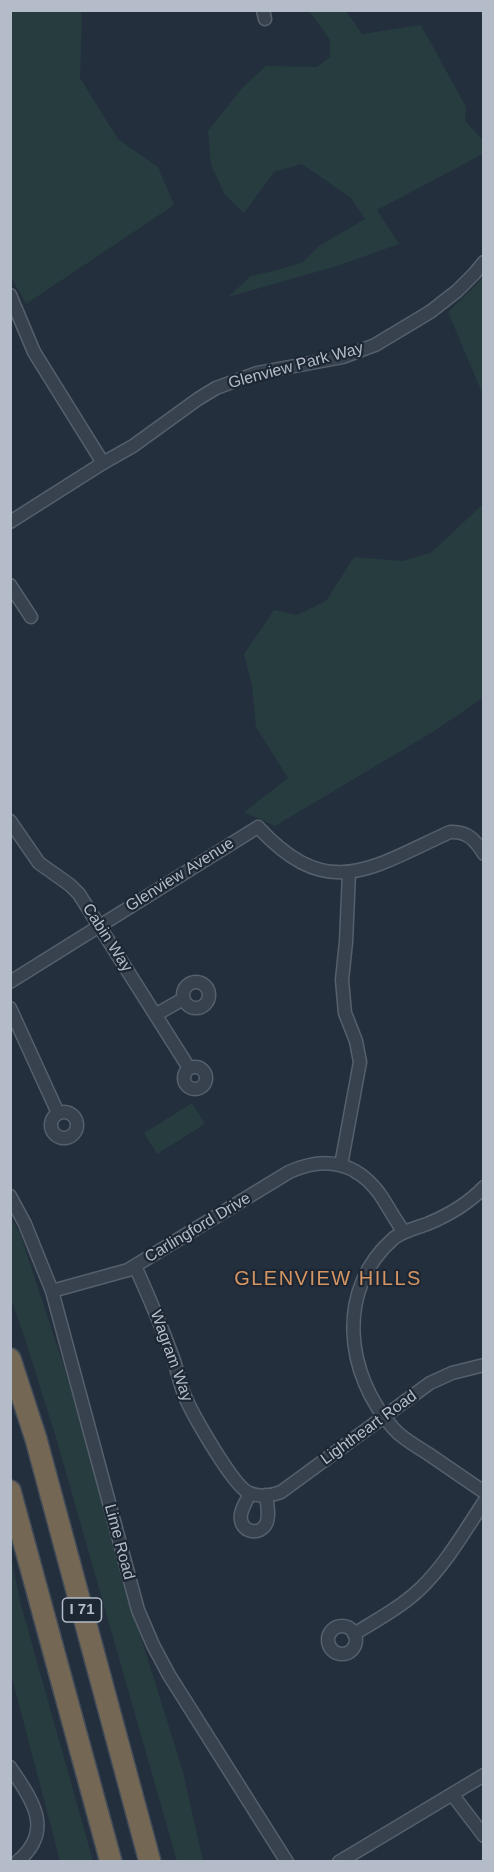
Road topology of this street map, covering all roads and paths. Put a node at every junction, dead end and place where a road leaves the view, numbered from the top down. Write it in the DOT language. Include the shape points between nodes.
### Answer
graph roads {
  1 [pos="483,262"];
  2 [pos="10,295"];
  3 [pos="103,463"];
  4 [pos="10,522"];
  5 [pos="10,585"];
  6 [pos="31,617"];
  7 [pos="10,821"];
  8 [pos="483,854"];
  9 [pos="349,872"];
  10 [pos="100,926"];
  11 [pos="10,982"];
  12 [pos="183,999"];
  13 [pos="10,1008"];
  14 [pos="157,1014"];
  15 [pos="189,1068"];
  16 [pos="58,1113"];
  17 [pos="341,1165"];
  18 [pos="483,1187"];
  19 [pos="10,1196"];
  20 [pos="404,1233"];
  21 [pos="135,1266"];
  22 [pos="52,1291"];
  23 [pos="10,1359"];
  24 [pos="483,1365"];
  25 [pos="384,1417"];
  26 [pos="10,1491"];
  27 [pos="483,1492"];
  28 [pos="258,1494"];
  29 [pos="483,1502"];
  30 [pos="354,1634"];
  31 [pos="10,1767"];
  32 [pos="483,1775"];
  33 [pos="452,1794"];
  34 [pos="483,1836"];
  35 [pos="17,1862"];
  36 [pos="111,1862"];
  37 [pos="150,1862"];
  38 [pos="286,1862"];
  39 [pos="339,1862"];
  1 -- 3 [label="street, Glenview Park Way" via="457,291 430,312 375,345 344,357 257,373 216,388"];
  2 -- 3 [label="street" via="34,352"];
  3 -- 4 [label="street, Glenview Park Way"];
  5 -- 6 [label="street"];
  7 -- 10 [label="street, Cabin Way" via="33,857 79,894"];
  8 -- 9 [label="street" via="474,839 450,832 389,860"];
  9 -- 10 [label="street, Glenview Avenue" via="334,873 304,864 286,854 258,826"];
  9 -- 17 [label="street" via="342,980 345,1013 357,1041 360,1062"];
  10 -- 11 [label="street, Glenview Avenue"];
  10 -- 14 [label="street, Cabin Way"];
  12 -- 14 [label="street"];
  13 -- 16 [label="street"];
  14 -- 15 [label="street, Cabin Way"];
  17 -- 20 [label="street" via="371,1183"];
  17 -- 21 [label="street, Carlingford Drive" via="317,1163 289,1172"];
  18 -- 20 [label="street" via="450,1214"];
  19 -- 22 [label="street, Lime Road"];
  20 -- 25 [label="street" via="383,1249 366,1272 354,1317 361,1377"];
  21 -- 22 [label="street, Carlingford Drive"];
  21 -- 28 [label="street, Wagram Way" via="195,1417 233,1477 243,1489"];
  22 -- 38 [label="street, Lime Road" via="138,1610 169,1675"];
  23 -- 37 [label="highway, I 71" via="36,1438"];
  24 -- 25 [label="street, Lightheart Road" via="440,1377"];
  25 -- 27 [label="street" via="404,1438"];
  25 -- 28 [label="street, Lightheart Road" via="281,1492"];
  26 -- 36 [label="highway, I 71"];
  29 -- 30 [label="street" via="420,1590"];
  31 -- 35 [label="street" via="33,1802 38,1821 34,1841"];
  32 -- 33 [label="street"];
  33 -- 34 [label="street"];
  33 -- 39 [label="street"];
}
